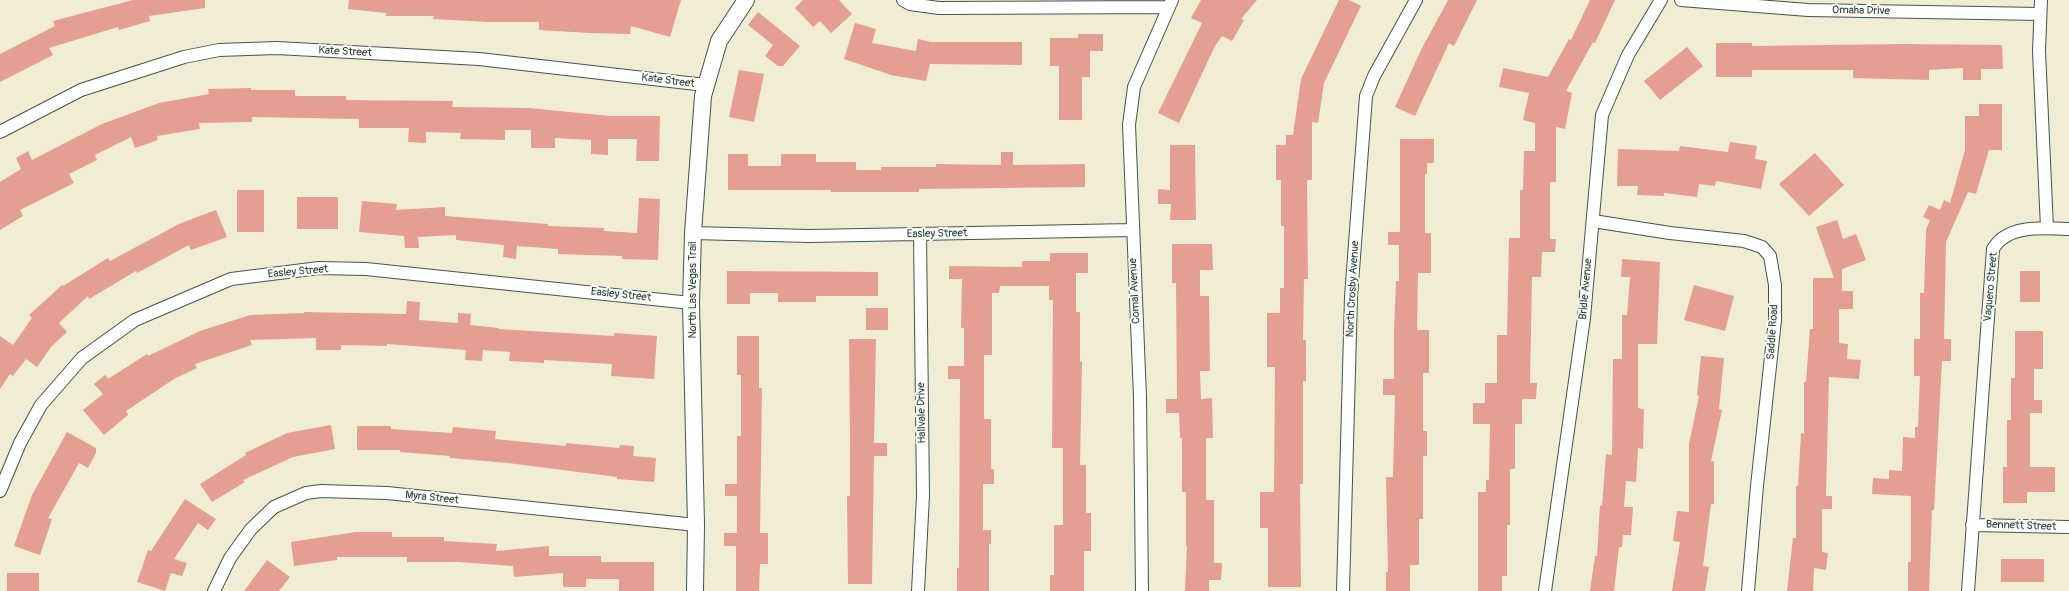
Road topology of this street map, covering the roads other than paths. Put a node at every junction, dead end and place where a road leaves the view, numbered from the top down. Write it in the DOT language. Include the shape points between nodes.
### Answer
graph roads {
  1 [pos="746,0"];
  2 [pos="903,0"];
  3 [pos="1416,0"];
  4 [pos="1661,0"];
  5 [pos="1681,0"];
  6 [pos="2041,0"];
  7 [pos="1170,3"];
  8 [pos="2040,14"];
  9 [pos="705,85"];
  10 [pos="0,132"];
  11 [pos="1593,221"];
  12 [pos="2047,228"];
  13 [pos="2069,229"];
  14 [pos="1132,230"];
  15 [pos="693,233"];
  16 [pos="920,234"];
  17 [pos="691,303"];
  18 [pos="0,491"];
  19 [pos="696,525"];
  20 [pos="1972,525"];
  21 [pos="2069,527"];
  22 [pos="214,591"];
  23 [pos="695,591"];
  24 [pos="918,591"];
  25 [pos="1142,591"];
  26 [pos="1343,591"];
  27 [pos="1545,591"];
  28 [pos="1748,591"];
  29 [pos="1968,591"];
  1 -- 9 [label="street, North Las Vegas Trail" via="719,41"];
  2 -- 7 [label="street" via="910,4 939,8"];
  3 -- 26 [label="street, North Crosby Avenue" via="1374,76 1366,96 1351,298"];
  4 -- 11 [label="street, Bridle Avenue" via="1628,55 1602,115"];
  5 -- 8 [label="street, Omaha Drive" via="1808,10"];
  6 -- 8 [label="street"];
  7 -- 14 [label="street, Comal Avenue" via="1134,87 1129,125"];
  8 -- 12 [label="street" via="2039,51"];
  9 -- 10 [label="street, Kate Street" via="479,59 278,48 219,50 184,57 81,90"];
  9 -- 15 [label="street, North Las Vegas Trail"];
  11 -- 27 [label="street, Bridle Avenue" via="1584,318"];
  11 -- 28 [label="street, Saddle Road" via="1744,241 1762,248 1770,256 1775,285 1775,320"];
  12 -- 13 [label="street, Vaquero Street"];
  12 -- 20 [label="street, Vaquero Street" via="2018,230 1997,242 1993,249"];
  14 -- 16 [label="street, Easley Street"];
  14 -- 25 [label="street, Comal Avenue" via="1140,397"];
  15 -- 16 [label="street, Easley Street" via="809,236"];
  15 -- 17 [label="street, North Las Vegas Trail"];
  16 -- 24 [label="street, Hallvale Drive" via="923,496"];
  17 -- 18 [label="street, Easley Street" via="366,269 319,268 231,279 135,320 82,358 41,405 20,443"];
  17 -- 19 [label="street, North Las Vegas Trail"];
  19 -- 22 [label="street, Myra Street" via="387,493 306,493 274,507 251,530 230,558"];
  19 -- 23 [label="street, North Las Vegas Trail"];
  20 -- 21 [label="street, Bennett Street"];
  20 -- 29 [label="street, Vaquero Street"];
}
